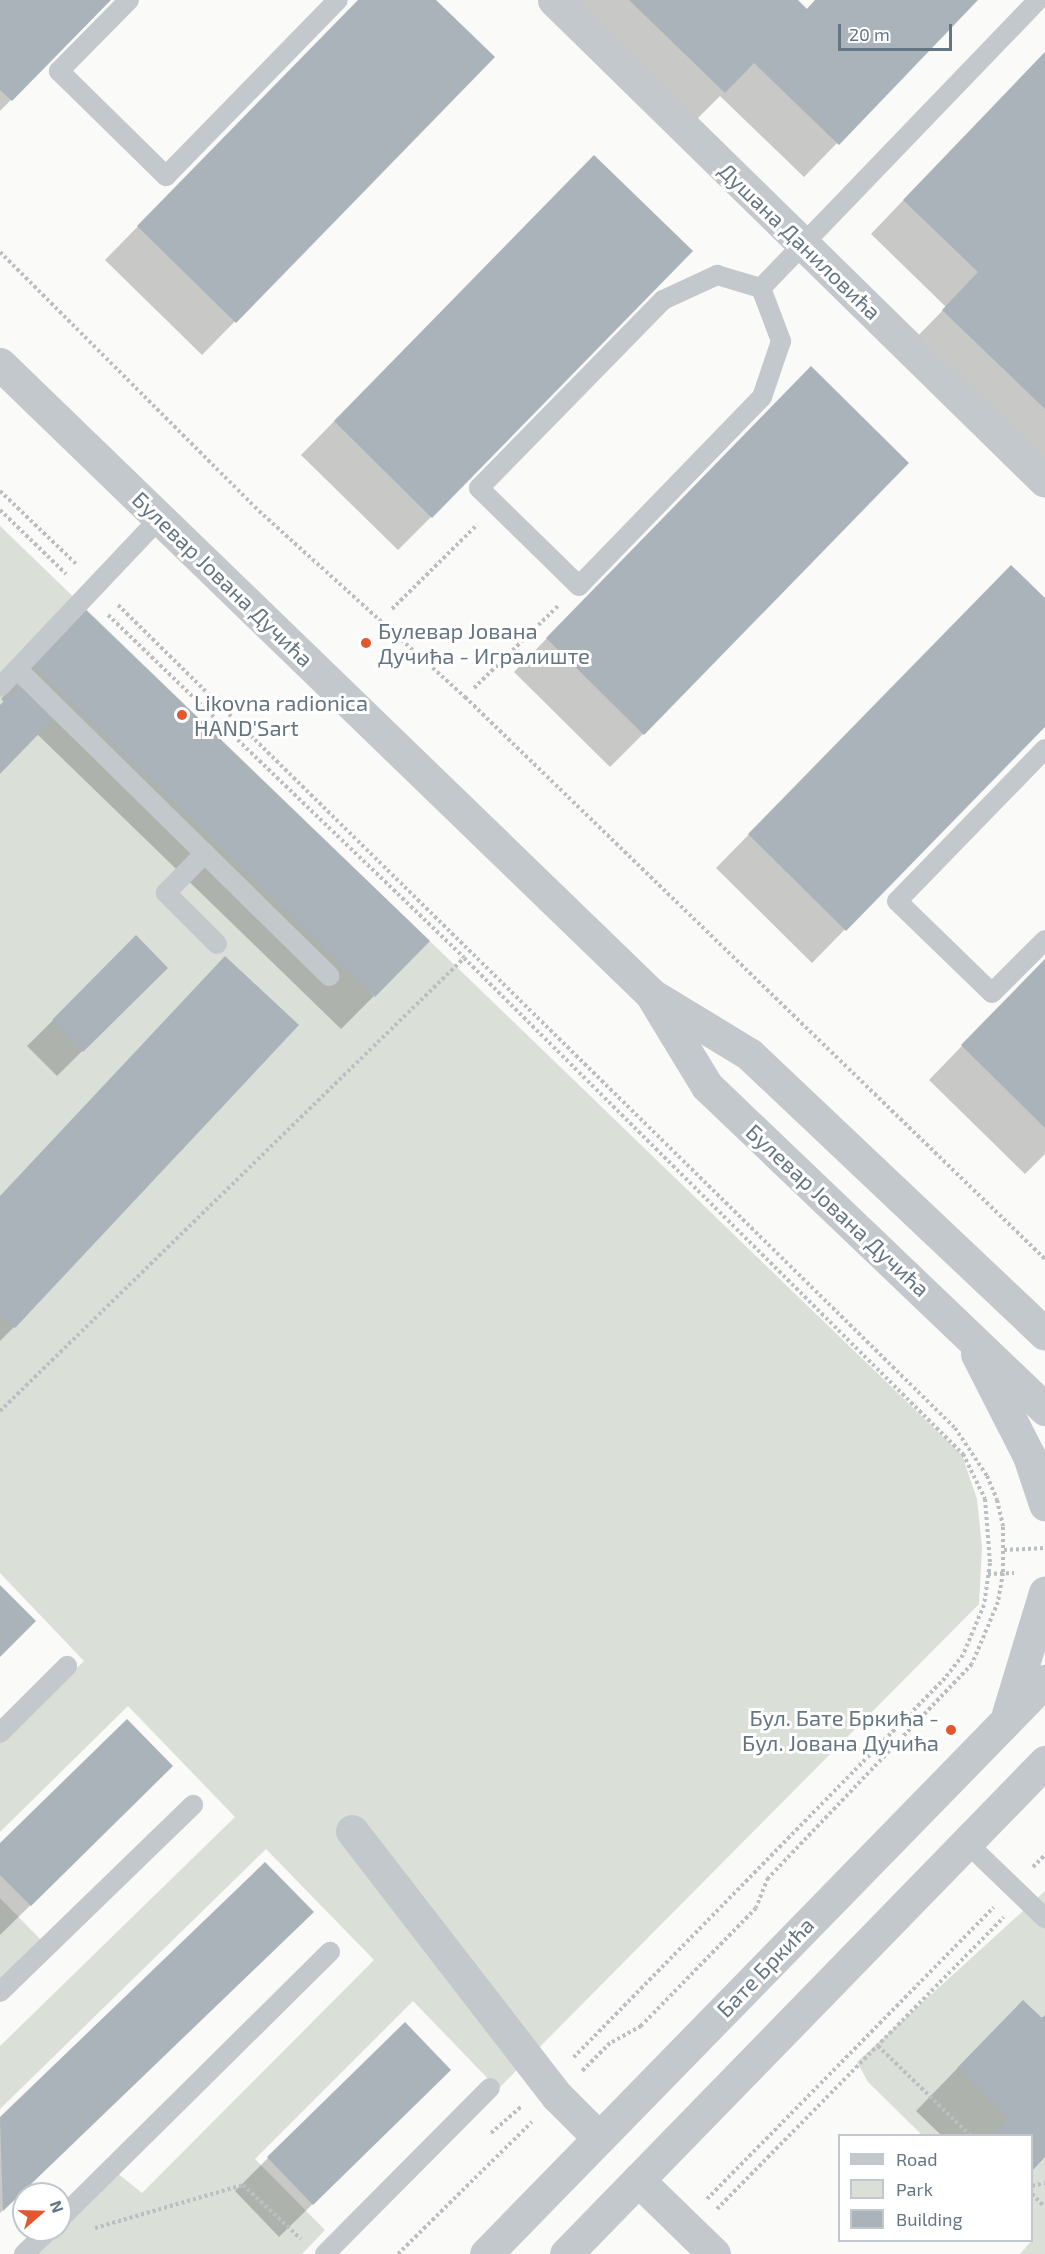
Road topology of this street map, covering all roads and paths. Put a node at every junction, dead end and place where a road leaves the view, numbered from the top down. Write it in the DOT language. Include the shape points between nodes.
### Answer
graph roads {
  1 [pos="129,0"];
  2 [pos="338,0"];
  3 [pos="554,0"];
  4 [pos="1038,0"];
  5 [pos="803,244"];
  6 [pos="0,252"];
  7 [pos="761,288"];
  8 [pos="0,364"];
  9 [pos="1045,481"];
  10 [pos="0,491"];
  11 [pos="497,505"];
  12 [pos="0,510"];
  13 [pos="159,519"];
  14 [pos="579,585"];
  15 [pos="92,590"];
  16 [pos="392,609"];
  17 [pos="17,669"];
  18 [pos="0,687"];
  19 [pos="474,688"];
  20 [pos="1045,749"];
  21 [pos="205,853"];
  22 [pos="1045,939"];
  23 [pos="217,944"];
  24 [pos="464,958"];
  25 [pos="329,976"];
  26 [pos="652,995"];
  27 [pos="1045,1259"];
  28 [pos="1003,1293"];
  29 [pos="1045,1316"];
  30 [pos="963,1328"];
  31 [pos="1045,1334"];
  32 [pos="1045,1409"];
  33 [pos="0,1411"];
  34 [pos="1045,1504"];
  35 [pos="1045,1548"];
  36 [pos="1004,1550"];
  37 [pos="1045,1592"];
  38 [pos="67,1666"];
  39 [pos="1045,1681"];
  40 [pos="1006,1720"];
  41 [pos="0,1733"];
  42 [pos="1045,1762"];
  43 [pos="1031,1786"];
  44 [pos="193,1805"];
  45 [pos="352,1831"];
  46 [pos="969,1844"];
  47 [pos="1018,1892"];
  48 [pos="1045,1918"];
  49 [pos="330,1952"];
  50 [pos="0,1992"];
  51 [pos="878,2046"];
  52 [pos="490,2088"];
  53 [pos="553,2090"];
  54 [pos="969,2134"];
  55 [pos="485,2138"];
  56 [pos="599,2138"];
  57 [pos="638,2180"];
  58 [pos="1033,2195"];
  59 [pos="72,2207"];
  60 [pos="1045,2207"];
  61 [pos="72,2234"];
  62 [pos="696,2237"];
  63 [pos="36,2242"];
  64 [pos="317,2250"];
  65 [pos="24,2254"];
  66 [pos="398,2254"];
  67 [pos="486,2254"];
  68 [pos="566,2254"];
  1 -- 2 [label="lane" via="59,71 166,176"];
  3 -- 5 [label="street, Душана Даниловића"];
  4 -- 5 [label="lane"];
  5 -- 7 [label="lane"];
  5 -- 9 [label="street, Душана Даниловића"];
  6 -- 27 [label="path" via="259,511 465,697"];
  7 -- 11 [label="lane" via="717,275 663,300 479,488"];
  7 -- 14 [label="lane" via="781,341 762,398"];
  8 -- 13 [label="street, Булевар Јована Дучића"];
  10 -- 15 [label="path"];
  11 -- 14 [label="lane"];
  11 -- 16 [label="path"];
  12 -- 15 [label="path"];
  13 -- 15 [label="lane"];
  13 -- 26 [label="street, Булевар Јована Дучића"];
  14 -- 19 [label="path"];
  15 -- 17 [label="lane"];
  15 -- 24 [label="path"];
  15 -- 36 [label="path" via="954,1428 987,1476 997,1500"];
  17 -- 18 [label="lane"];
  17 -- 21 [label="lane"];
  20 -- 22 [label="lane" via="897,901 992,993"];
  21 -- 23 [label="lane" via="166,893"];
  21 -- 25 [label="lane"];
  24 -- 33 [label="path"];
  24 -- 53 [label="path" via="963,1454 978,1482 989,1516 990,1563 984,1605 963,1654 945,1678"];
  26 -- 28 [label="street, Булевар Јована Дучића" via="749,1054"];
  26 -- 30 [label="street, Булевар Јована Дучића" via="707,1086"];
  28 -- 29 [label="street"];
  28 -- 31 [label="street, Булевар Јована Дучића"];
  30 -- 32 [label="street, Булевар Јована Дучића"];
  30 -- 34 [label="street" via="1029,1456"];
  35 -- 36 [label="path"];
  36 -- 53 [label="path" via="998,1602 985,1639 956,1684 768,1878 756,1908 642,2026 610,2043"];
  37 -- 40 [label="street"];
  38 -- 41 [label="lane"];
  39 -- 40 [label="street, Бате Бркића"];
  40 -- 56 [label="street, Бате Бркића"];
  42 -- 43 [label="street"];
  43 -- 46 [label="street"];
  44 -- 50 [label="lane"];
  45 -- 53 [label="street"];
  46 -- 47 [label="lane"];
  46 -- 57 [label="street"];
  47 -- 48 [label="lane"];
  47 -- 51 [label="path"];
  47 -- 62 [label="path"];
  49 -- 59 [label="lane"];
  51 -- 54 [label="path"];
  51 -- 62 [label="path"];
  52 -- 64 [label="lane"];
  53 -- 55 [label="path"];
  53 -- 56 [label="street"];
  53 -- 66 [label="path"];
  56 -- 67 [label="street, Бате Бркића"];
  57 -- 62 [label="street"];
  57 -- 68 [label="street"];
  58 -- 60 [label="path"];
  61 -- 64 [label="path" via="243,2185"];
  63 -- 65 [label="lane"];
}
